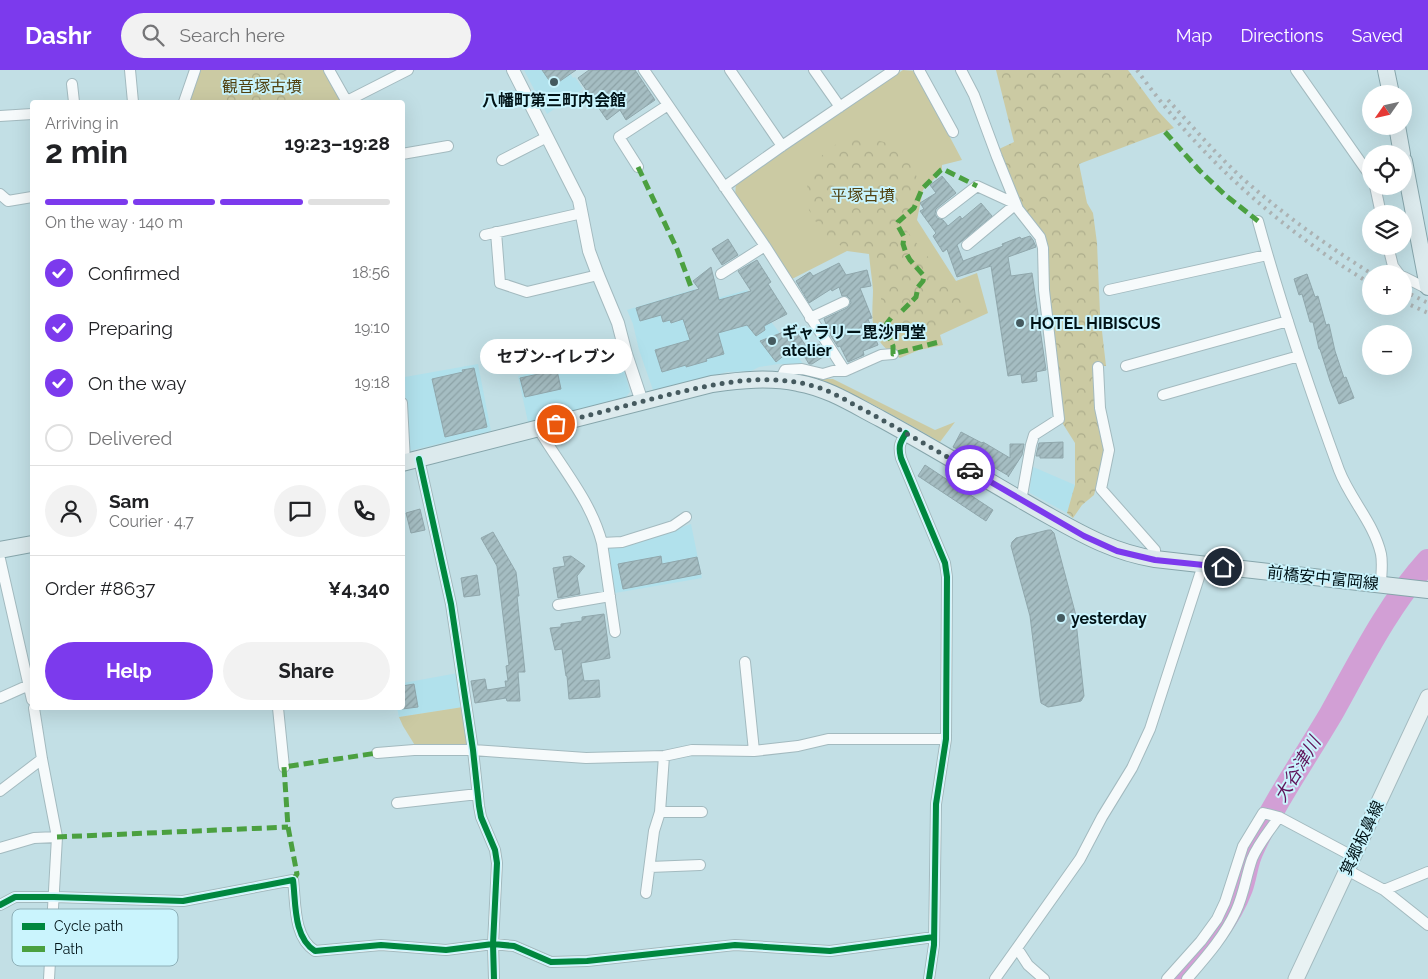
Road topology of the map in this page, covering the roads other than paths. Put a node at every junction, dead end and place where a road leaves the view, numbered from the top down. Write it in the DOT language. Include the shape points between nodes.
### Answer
graph roads {
  1 [pos="130,70"];
  2 [pos="195,70"];
  3 [pos="329,70"];
  4 [pos="408,70"];
  5 [pos="513,70"];
  6 [pos="644,70"];
  7 [pos="730,70"];
  8 [pos="814,70"];
  9 [pos="894,70"];
  10 [pos="919,70"];
  11 [pos="961,70"];
  12 [pos="1296,70"];
  13 [pos="1386,70"];
  14 [pos="72,84"];
  15 [pos="1389,85"];
  16 [pos="74,100"];
  17 [pos="133,100"];
  18 [pos="185,100"];
  19 [pos="346,100"];
  20 [pos="351,100"];
  21 [pos="668,104"];
  22 [pos="840,107"];
  23 [pos="30,114"];
  24 [pos="0,116"];
  25 [pos="953,132"];
  26 [pos="547,137"];
  27 [pos="448,146"];
  28 [pos="782,146"];
  29 [pos="405,153"];
  30 [pos="502,160"];
  31 [pos="1362,164"];
  32 [pos="638,167"];
  33 [pos="724,187"];
  34 [pos="0,194"];
  35 [pos="1410,195"];
  36 [pos="30,197"];
  37 [pos="1016,204"];
  38 [pos="582,213"];
  39 [pos="942,213"];
  40 [pos="1258,221"];
  41 [pos="496,232"];
  42 [pos="485,234"];
  43 [pos="967,245"];
  44 [pos="764,246"];
  45 [pos="1267,255"];
  46 [pos="721,274"];
  47 [pos="598,275"];
  48 [pos="1412,280"];
  49 [pos="1427,285"];
  50 [pos="1109,290"];
  51 [pos="844,302"];
  52 [pos="810,318"];
  53 [pos="1288,321"];
  54 [pos="893,354"];
  55 [pos="1299,356"];
  56 [pos="1126,366"];
  57 [pos="1098,367"];
  58 [pos="845,371"];
  59 [pos="780,380"];
  60 [pos="1163,395"];
  61 [pos="642,402"];
  62 [pos="405,428"];
  63 [pos="538,428"];
  64 [pos="906,432"];
  65 [pos="409,461"];
  66 [pos="1021,501"];
  67 [pos="686,517"];
  68 [pos="602,543"];
  69 [pos="30,544"];
  70 [pos="0,550"];
  71 [pos="0,559"];
  72 [pos="1155,560"];
  73 [pos="1203,565"];
  74 [pos="1380,585"];
  75 [pos="1428,590"];
  76 [pos="610,596"];
  77 [pos="558,605"];
  78 [pos="615,632"];
  79 [pos="745,662"];
  80 [pos="29,685"];
  81 [pos="30,690"];
  82 [pos="1428,696"];
  83 [pos="0,698"];
  84 [pos="34,710"];
  85 [pos="278,710"];
  86 [pos="946,739"];
  87 [pos="472,750"];
  88 [pos="754,751"];
  89 [pos="377,753"];
  90 [pos="664,756"];
  91 [pos="42,759"];
  92 [pos="284,767"];
  93 [pos="0,791"];
  94 [pos="478,794"];
  95 [pos="397,803"];
  96 [pos="660,812"];
  97 [pos="702,812"];
  98 [pos="1274,816"];
  99 [pos="57,837"];
  100 [pos="0,848"];
  101 [pos="1351,863"];
  102 [pos="650,866"];
  103 [pos="700,866"];
  104 [pos="1428,872"];
  105 [pos="1384,890"];
  106 [pos="646,893"];
  107 [pos="54,897"];
  108 [pos="0,905"];
  109 [pos="53,909"];
  110 [pos="1428,925"];
  111 [pos="934,937"];
  112 [pos="493,944"];
  113 [pos="1017,948"];
  114 [pos="49,966"];
  115 [pos="48,979"];
  116 [pos="494,979"];
  117 [pos="929,979"];
  118 [pos="995,979"];
  119 [pos="1044,979"];
  120 [pos="1167,979"];
  121 [pos="1187,979"];
  122 [pos="1296,979"];
  1 -- 17 [label="street"];
  2 -- 18 [label="street"];
  3 -- 19 [label="street"];
  4 -- 20 [label="street"];
  5 -- 26 [label="street"];
  6 -- 21 [label="street"];
  7 -- 28 [label="street"];
  8 -- 22 [label="street"];
  9 -- 22 [label="street"];
  10 -- 25 [label="street"];
  11 -- 37 [label="street" via="974,95"];
  12 -- 31 [label="street"];
  13 -- 15 [label="main road"];
  14 -- 16 [label="street"];
  21 -- 32 [label="street" via="619,137"];
  21 -- 33 [label="street"];
  22 -- 28 [label="street"];
  23 -- 24 [label="street"];
  26 -- 30 [label="street"];
  26 -- 38 [label="street" via="576,193"];
  27 -- 29 [label="street"];
  28 -- 33 [label="street"];
  33 -- 44 [label="street"];
  34 -- 36 [label="street" via="8,201"];
  35 -- 49 [label="main road"];
  37 -- 39 [label="street" via="978,186"];
  37 -- 43 [label="street"];
  37 -- 66 [label="street" via="1040,237 1043,248 1044,290 1059,419 1034,435"];
  38 -- 41 [label="street"];
  38 -- 47 [label="street"];
  40 -- 45 [label="street"];
  41 -- 42 [label="street"];
  41 -- 47 [label="street" via="500,283 527,292"];
  44 -- 46 [label="street"];
  44 -- 52 [label="street"];
  45 -- 50 [label="street"];
  45 -- 53 [label="street"];
  47 -- 61 [label="street" via="618,322"];
  48 -- 49 [label="street"];
  51 -- 52 [label="street"];
  52 -- 58 [label="street"];
  53 -- 55 [label="street"];
  53 -- 56 [label="street"];
  54 -- 58 [label="street" via="881,355"];
  55 -- 60 [label="street"];
  55 -- 74 [label="street" via="1341,475 1374,533 1381,555"];
  57 -- 72 [label="street" via="1100,408 1109,450 1101,490 1155,550"];
  58 -- 59 [label="street" via="823,374 802,369 785,370"];
  59 -- 61 [label="main road, 前橋安中富岡線" via="712,384"];
  59 -- 64 [label="main road, 前橋安中富岡線" via="821,388"];
  61 -- 63 [label="main road, 前橋安中富岡線"];
  62 -- 65 [label="street"];
  63 -- 65 [label="main road, 前橋安中富岡線"];
  63 -- 68 [label="street" via="576,486"];
  64 -- 66 [label="main road, 前橋安中富岡線"];
  64 -- 86 [label="street" via="899,449 901,458 945,563"];
  65 -- 87 [label="street" via="451,604"];
  66 -- 72 [label="main road, 前橋安中富岡線" via="1117,551"];
  67 -- 68 [label="street" via="673,526 622,542"];
  68 -- 76 [label="street"];
  69 -- 70 [label="main road"];
  71 -- 80 [label="street"];
  72 -- 73 [label="main road, 前橋安中富岡線"];
  73 -- 74 [label="main road, 前橋安中富岡線"];
  73 -- 113 [label="street" via="1150,729 1132,768 1080,859"];
  74 -- 75 [label="main road, 前橋安中富岡線"];
  76 -- 77 [label="street"];
  76 -- 78 [label="street"];
  79 -- 88 [label="street"];
  80 -- 81 [label="street"];
  80 -- 83 [label="street"];
  82 -- 101 [label="main road, 箕郷板鼻線"];
  84 -- 91 [label="street"];
  85 -- 92 [label="street"];
  86 -- 88 [label="street" via="828,739"];
  86 -- 111 [label="street" via="936,804"];
  87 -- 89 [label="street"];
  87 -- 90 [label="street" via="586,758"];
  87 -- 94 [label="street"];
  88 -- 90 [label="street" via="692,750"];
  90 -- 96 [label="street"];
  91 -- 93 [label="street"];
  91 -- 99 [label="street"];
  94 -- 95 [label="street"];
  94 -- 112 [label="street" via="481,817 497,863"];
  96 -- 97 [label="street"];
  96 -- 102 [label="street"];
  98 -- 101 [label="street"];
  98 -- 120 [label="street" via="1263,812 1243,846 1217,919"];
  98 -- 121 [label="street" via="1255,852 1242,895 1226,930"];
  99 -- 100 [label="street" via="34,838"];
  99 -- 107 [label="street"];
  101 -- 105 [label="street"];
  101 -- 122 [label="main road, 箕郷板鼻線"];
  102 -- 103 [label="street"];
  102 -- 106 [label="street"];
  104 -- 105 [label="street"];
  105 -- 110 [label="street"];
  107 -- 108 [label="street" via="15,897"];
  107 -- 109 [label="street"];
  107 -- 112 [label="street" via="183,901 293,880 298,927 315,951 381,945 446,950"];
  111 -- 112 [label="street" via="830,951 736,945 551,962 514,946"];
  111 -- 117 [label="street"];
  112 -- 116 [label="street"];
  113 -- 118 [label="street"];
  113 -- 119 [label="street" via="1028,965"];
  114 -- 115 [label="street"];
}
